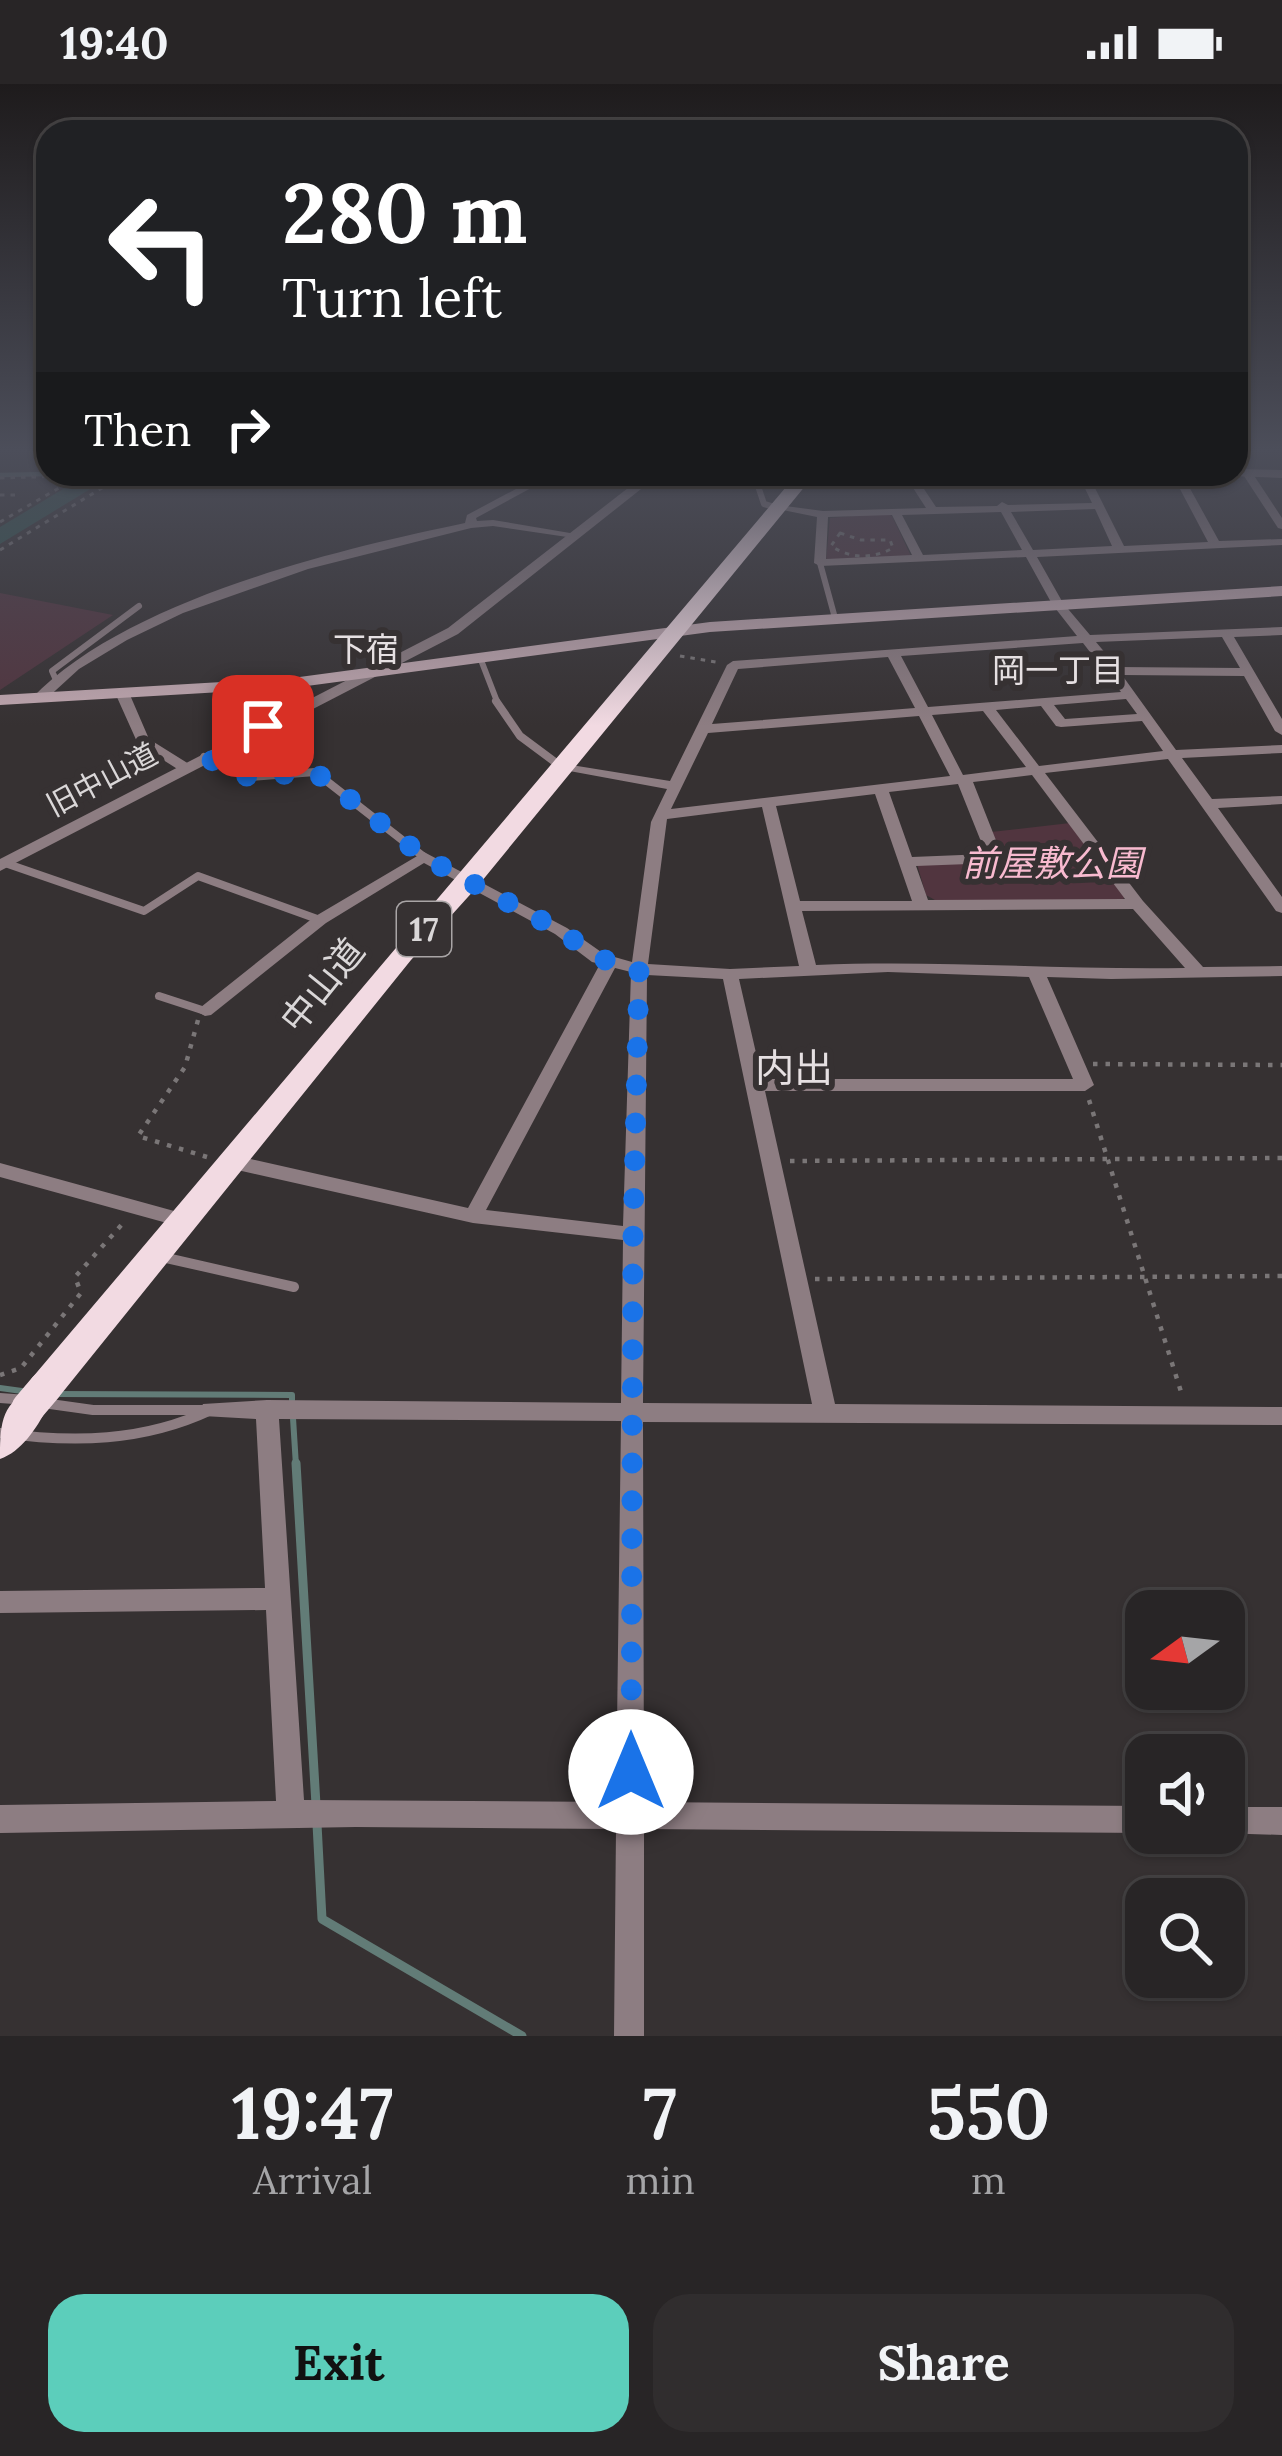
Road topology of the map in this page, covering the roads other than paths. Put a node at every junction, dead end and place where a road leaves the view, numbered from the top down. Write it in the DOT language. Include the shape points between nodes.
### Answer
graph roads {
  1 [pos="387,544"];
  2 [pos="560,544"];
  3 [pos="750,544"];
  4 [pos="821,544"];
  5 [pos="912,544"];
  6 [pos="1023,544"];
  7 [pos="1117,544"];
  8 [pos="1213,544"];
  9 [pos="1119,548"];
  10 [pos="1028,552"];
  11 [pos="919,558"];
  12 [pos="820,563"];
  13 [pos="1282,591"];
  14 [pos="1058,604"];
  15 [pos="139,606"];
  16 [pos="835,618"];
  17 [pos="1282,631"];
  18 [pos="1226,633"];
  19 [pos="1157,636"];
  20 [pos="1083,639"];
  21 [pos="673,643"];
  22 [pos="893,654"];
  23 [pos="482,660"];
  24 [pos="1113,670"];
  25 [pos="1169,671"];
  26 [pos="1248,672"];
  27 [pos="372,673"];
  28 [pos="56,680"];
  29 [pos="123,695"];
  30 [pos="1130,695"];
  31 [pos="39,698"];
  32 [pos="0,700"];
  33 [pos="1045,703"];
  34 [pos="988,708"];
  35 [pos="926,713"];
  36 [pos="1146,717"];
  37 [pos="704,729"];
  38 [pos="1282,731"];
  39 [pos="1282,748"];
  40 [pos="1172,754"];
  41 [pos="204,757"];
  42 [pos="564,766"];
  43 [pos="184,767"];
  44 [pos="1034,771"];
  45 [pos="962,780"];
  46 [pos="674,786"];
  47 [pos="881,790"];
  48 [pos="1282,800"];
  49 [pos="1208,804"];
  50 [pos="769,806"];
  51 [pos="662,815"];
  52 [pos="424,857"];
  53 [pos="907,862"];
  54 [pos="3,864"];
  55 [pos="468,881"];
  56 [pos="1137,904"];
  57 [pos="922,906"];
  58 [pos="793,907"];
  59 [pos="1282,908"];
  60 [pos="320,920"];
  61 [pos="609,963"];
  62 [pos="639,969"];
  63 [pos="1282,970"];
  64 [pos="808,972"];
  65 [pos="1036,972"];
  66 [pos="1199,973"];
  67 [pos="730,974"];
  68 [pos="159,996"];
  69 [pos="205,1011"];
  70 [pos="755,1085"];
  71 [pos="233,1162"];
  72 [pos="0,1170"];
  73 [pos="473,1216"];
  74 [pos="185,1221"];
  75 [pos="633,1234"];
  76 [pos="157,1255"];
  77 [pos="294,1287"];
  78 [pos="267,1409"];
  79 [pos="212,1410"];
  80 [pos="635,1412"];
  81 [pos="826,1415"];
  82 [pos="1282,1415"];
  83 [pos="13,1417"];
  84 [pos="275,1599"];
  85 [pos="0,1602"];
  86 [pos="291,1814"];
  87 [pos="630,1817"];
  88 [pos="0,1819"];
  89 [pos="1125,1820"];
  90 [pos="1245,1821"];
  91 [pos="1282,1821"];
  92 [pos="629,2036"];
  1 -- 28 [label="street" via="206,602 106,645"];
  2 -- 27 [label="street, 旧中山道" via="453,632"];
  3 -- 21 [label="highway, 中山道 / 17"];
  4 -- 12 [label="street"];
  5 -- 11 [label="street"];
  6 -- 10 [label="street"];
  7 -- 9 [label="street"];
  8 -- 9 [label="street"];
  9 -- 10 [label="street"];
  10 -- 11 [label="street"];
  10 -- 14 [label="street"];
  11 -- 12 [label="street"];
  12 -- 16 [label="lane"];
  13 -- 14 [label="main road"];
  14 -- 16 [label="main road"];
  14 -- 20 [label="street"];
  15 -- 28 [label="lane" via="52,671"];
  16 -- 21 [label="main road"];
  17 -- 18 [label="street"];
  18 -- 19 [label="street"];
  18 -- 26 [label="street"];
  19 -- 20 [label="street"];
  19 -- 25 [label="street"];
  20 -- 22 [label="street"];
  20 -- 24 [label="street"];
  21 -- 23 [label="main road"];
  21 -- 42 [label="highway, 中山道 / 17"];
  22 -- 35 [label="street"];
  22 -- 37 [label="street" via="734,665"];
  23 -- 27 [label="main road"];
  23 -- 42 [label="lane" via="500,710 545,760"];
  24 -- 25 [label="street"];
  24 -- 30 [label="street"];
  25 -- 26 [label="street"];
  26 -- 38 [label="street"];
  27 -- 29 [label="main road"];
  27 -- 41 [label="street, 旧中山道"];
  28 -- 31 [label="street"];
  29 -- 31 [label="main road"];
  29 -- 43 [label="street" via="143,741"];
  30 -- 33 [label="street"];
  30 -- 36 [label="street"];
  31 -- 32 [label="main road"];
  33 -- 34 [label="street"];
  33 -- 36 [label="street" via="1061,724"];
  34 -- 35 [label="street"];
  34 -- 44 [label="street"];
  35 -- 37 [label="street"];
  35 -- 45 [label="street"];
  36 -- 40 [label="street"];
  37 -- 46 [label="street"];
  39 -- 40 [label="street"];
  40 -- 44 [label="street"];
  40 -- 49 [label="street"];
  41 -- 43 [label="street, 旧中山道"];
  41 -- 52 [label="lane" via="249,777 315,772"];
  42 -- 46 [label="street"];
  42 -- 55 [label="highway, 中山道 / 17"];
  43 -- 54 [label="street, 旧中山道"];
  44 -- 45 [label="street"];
  44 -- 56 [label="street"];
  45 -- 47 [label="street"];
  45 -- 53 [label="street" via="995,858"];
  46 -- 51 [label="street"];
  47 -- 50 [label="street"];
  47 -- 53 [label="street"];
  48 -- 49 [label="street"];
  49 -- 59 [label="street"];
  50 -- 51 [label="street"];
  50 -- 58 [label="street"];
  51 -- 62 [label="street"];
  52 -- 55 [label="street"];
  52 -- 60 [label="street"];
  53 -- 57 [label="street"];
  54 -- 60 [label="lane" via="144,911 198,876"];
  55 -- 61 [label="street"];
  55 -- 71 [label="highway, 中山道 / 17"];
  56 -- 57 [label="street"];
  56 -- 66 [label="street"];
  57 -- 58 [label="street"];
  58 -- 64 [label="street"];
  60 -- 69 [label="street"];
  61 -- 62 [label="street"];
  61 -- 73 [label="street"];
  62 -- 67 [label="street"];
  62 -- 75 [label="street"];
  63 -- 66 [label="street"];
  64 -- 65 [label="street"];
  64 -- 67 [label="street"];
  65 -- 66 [label="street"];
  65 -- 70 [label="street" via="1084,1085"];
  67 -- 70 [label="street"];
  68 -- 69 [label="lane"];
  70 -- 81 [label="street"];
  71 -- 73 [label="street"];
  71 -- 74 [label="highway, 中山道 / 17"];
  72 -- 74 [label="street"];
  73 -- 75 [label="street"];
  74 -- 76 [label="highway, 中山道 / 17"];
  75 -- 80 [label="street"];
  76 -- 77 [label="lane"];
  76 -- 83 [label="highway, 中山道 / 17"];
  78 -- 79 [label="street"];
  78 -- 80 [label="street"];
  78 -- 84 [label="street"];
  79 -- 83 [label="lane"];
  79 -- 83 [label="lane" via="140,1436 52,1438"];
  80 -- 81 [label="street"];
  80 -- 87 [label="street"];
  81 -- 82 [label="street"];
  84 -- 85 [label="street"];
  84 -- 86 [label="street"];
  86 -- 87 [label="street"];
  86 -- 88 [label="street"];
  87 -- 89 [label="street"];
  87 -- 92 [label="street"];
  90 -- 91 [label="street"];
}
